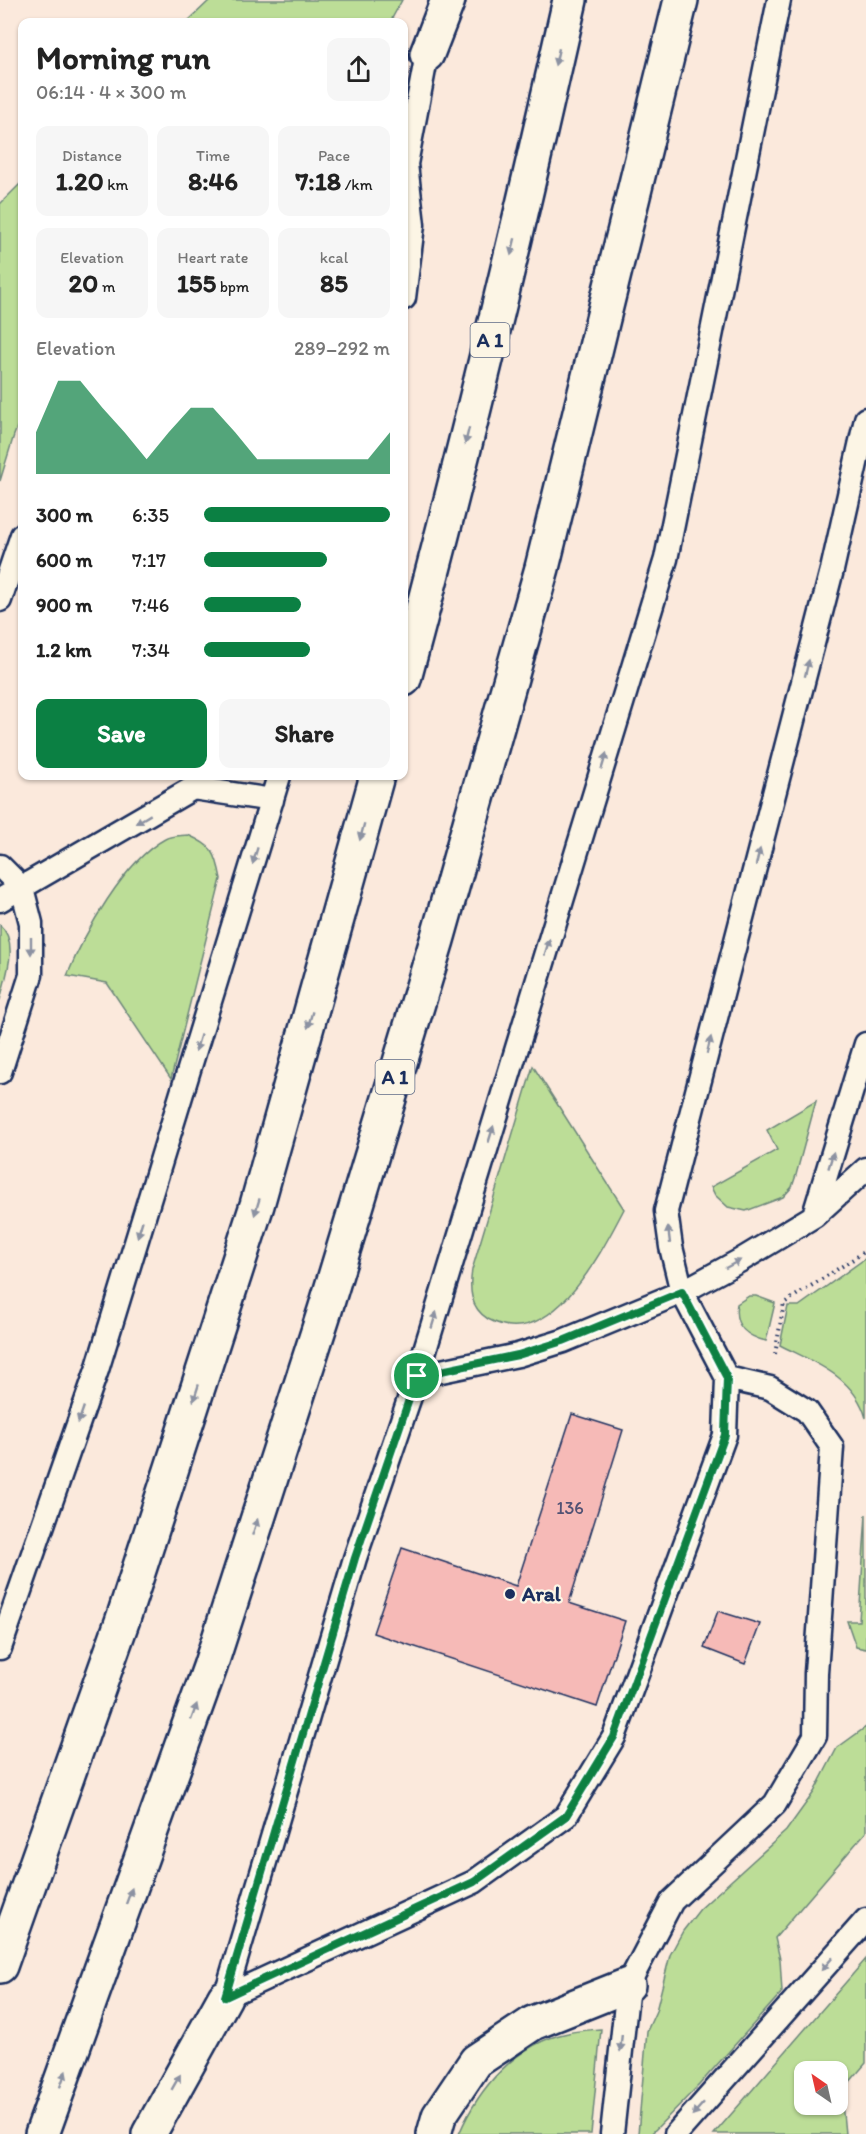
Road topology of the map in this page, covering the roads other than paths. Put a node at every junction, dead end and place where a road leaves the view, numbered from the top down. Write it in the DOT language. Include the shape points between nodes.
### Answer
graph roads {
  1 [pos="448,0"];
  2 [pos="570,0"];
  3 [pos="681,0"];
  4 [pos="779,0"];
  5 [pos="427,54"];
  6 [pos="408,75"];
  7 [pos="408,154"];
  8 [pos="408,181"];
  9 [pos="408,266"];
  10 [pos="866,419"];
  11 [pos="18,547"];
  12 [pos="0,600"];
  13 [pos="408,664"];
  14 [pos="278,780"];
  15 [pos="376,780"];
  16 [pos="272,801"];
  17 [pos="0,866"];
  18 [pos="22,888"];
  19 [pos="0,900"];
  20 [pos="866,1044"];
  21 [pos="0,1072"];
  22 [pos="866,1169"];
  23 [pos="814,1216"];
  24 [pos="682,1292"];
  25 [pos="417,1376"];
  26 [pos="727,1378"];
  27 [pos="0,1648"];
  28 [pos="866,1920"];
  29 [pos="0,1966"];
  30 [pos="628,1984"];
  31 [pos="225,1997"];
  32 [pos="42,2134"];
  33 [pos="149,2134"];
  34 [pos="434,2134"];
  35 [pos="612,2134"];
  36 [pos="676,2134"];
  1 -- 5 [label="main road"];
  2 -- 13 [label="main road, A 1, one-way" via="528,187"];
  32 -- 3 [label="main road, A 1, one-way" via="210,1668 325,1310 433,951 542,568"];
  25 -- 4 [label="lane, one-way" via="666,559"];
  5 -- 6 [label="lane"];
  5 -- 7 [label="lane"];
  8 -- 9 [label="lane" via="413,225"];
  24 -- 10 [label="lane, one-way" via="666,1211 832,570"];
  11 -- 12 [label="lane"];
  14 -- 16 [label="lane"];
  15 -- 29 [label="main road, one-way" via="257,1205 123,1619"];
  16 -- 18 [label="lane, one-way" via="193,789"];
  16 -- 27 [label="lane, one-way" via="97,1370"];
  17 -- 18 [label="lane"];
  18 -- 19 [label="lane"];
  18 -- 21 [label="lane, one-way" via="31,923 31,975"];
  23 -- 20 [label="lane, one-way"];
  22 -- 23 [label="lane"];
  24 -- 23 [label="lane, one-way"];
  24 -- 25 [label="lane" via="563,1341 518,1355"];
  24 -- 26 [label="lane"];
  25 -- 31 [label="lane" via="355,1558"];
  26 -- 30 [label="lane" via="770,1388 807,1410 832,1447 815,1736 775,1804 672,1901"];
  26 -- 31 [label="lane" via="725,1435 614,1737 566,1816 474,1882"];
  28 -- 36 [label="lane, one-way"];
  30 -- 34 [label="main road" via="533,2023 476,2061 440,2116"];
  30 -- 35 [label="lane, one-way"];
  33 -- 31 [label="main road, one-way"];
}
